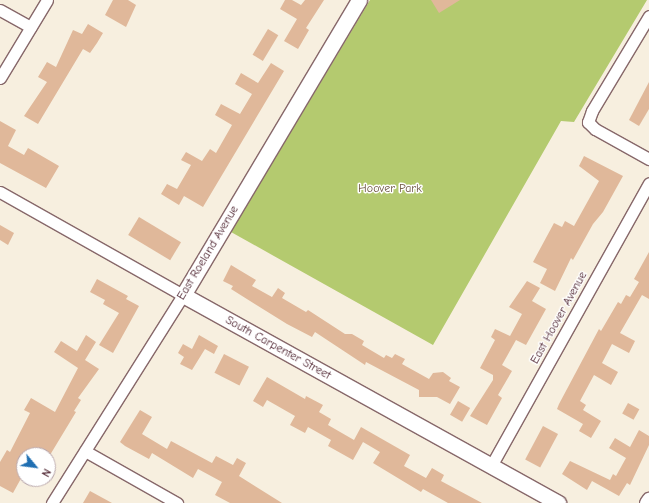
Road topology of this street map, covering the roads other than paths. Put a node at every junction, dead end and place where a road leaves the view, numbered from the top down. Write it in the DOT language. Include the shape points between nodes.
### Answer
graph roads {
  1 [pos="48,0"];
  2 [pos="359,0"];
  3 [pos="0,10"];
  4 [pos="649,16"];
  5 [pos="31,27"];
  6 [pos="0,78"];
  7 [pos="649,159"];
  8 [pos="649,183"];
  9 [pos="0,192"];
  10 [pos="183,295"];
  11 [pos="85,451"];
  12 [pos="491,466"];
  13 [pos="649,500"];
  14 [pos="52,503"];
  15 [pos="177,503"];
  16 [pos="558,503"];
  17 [pos="647,503"];
  1 -- 5 [label="street"];
  2 -- 10 [label="street, East Roeland Avenue"];
  3 -- 5 [label="street"];
  4 -- 7 [label="street" via="592,111 588,122 595,129"];
  5 -- 6 [label="street"];
  8 -- 12 [label="street, East Hoover Avenue"];
  9 -- 10 [label="street, South Carpenter Street"];
  10 -- 11 [label="street, East Roeland Avenue"];
  10 -- 12 [label="street, South Carpenter Street"];
  11 -- 14 [label="street, East Roeland Avenue"];
  11 -- 15 [label="street"];
  12 -- 16 [label="street, South Carpenter Street"];
  13 -- 17 [label="street"];
}
